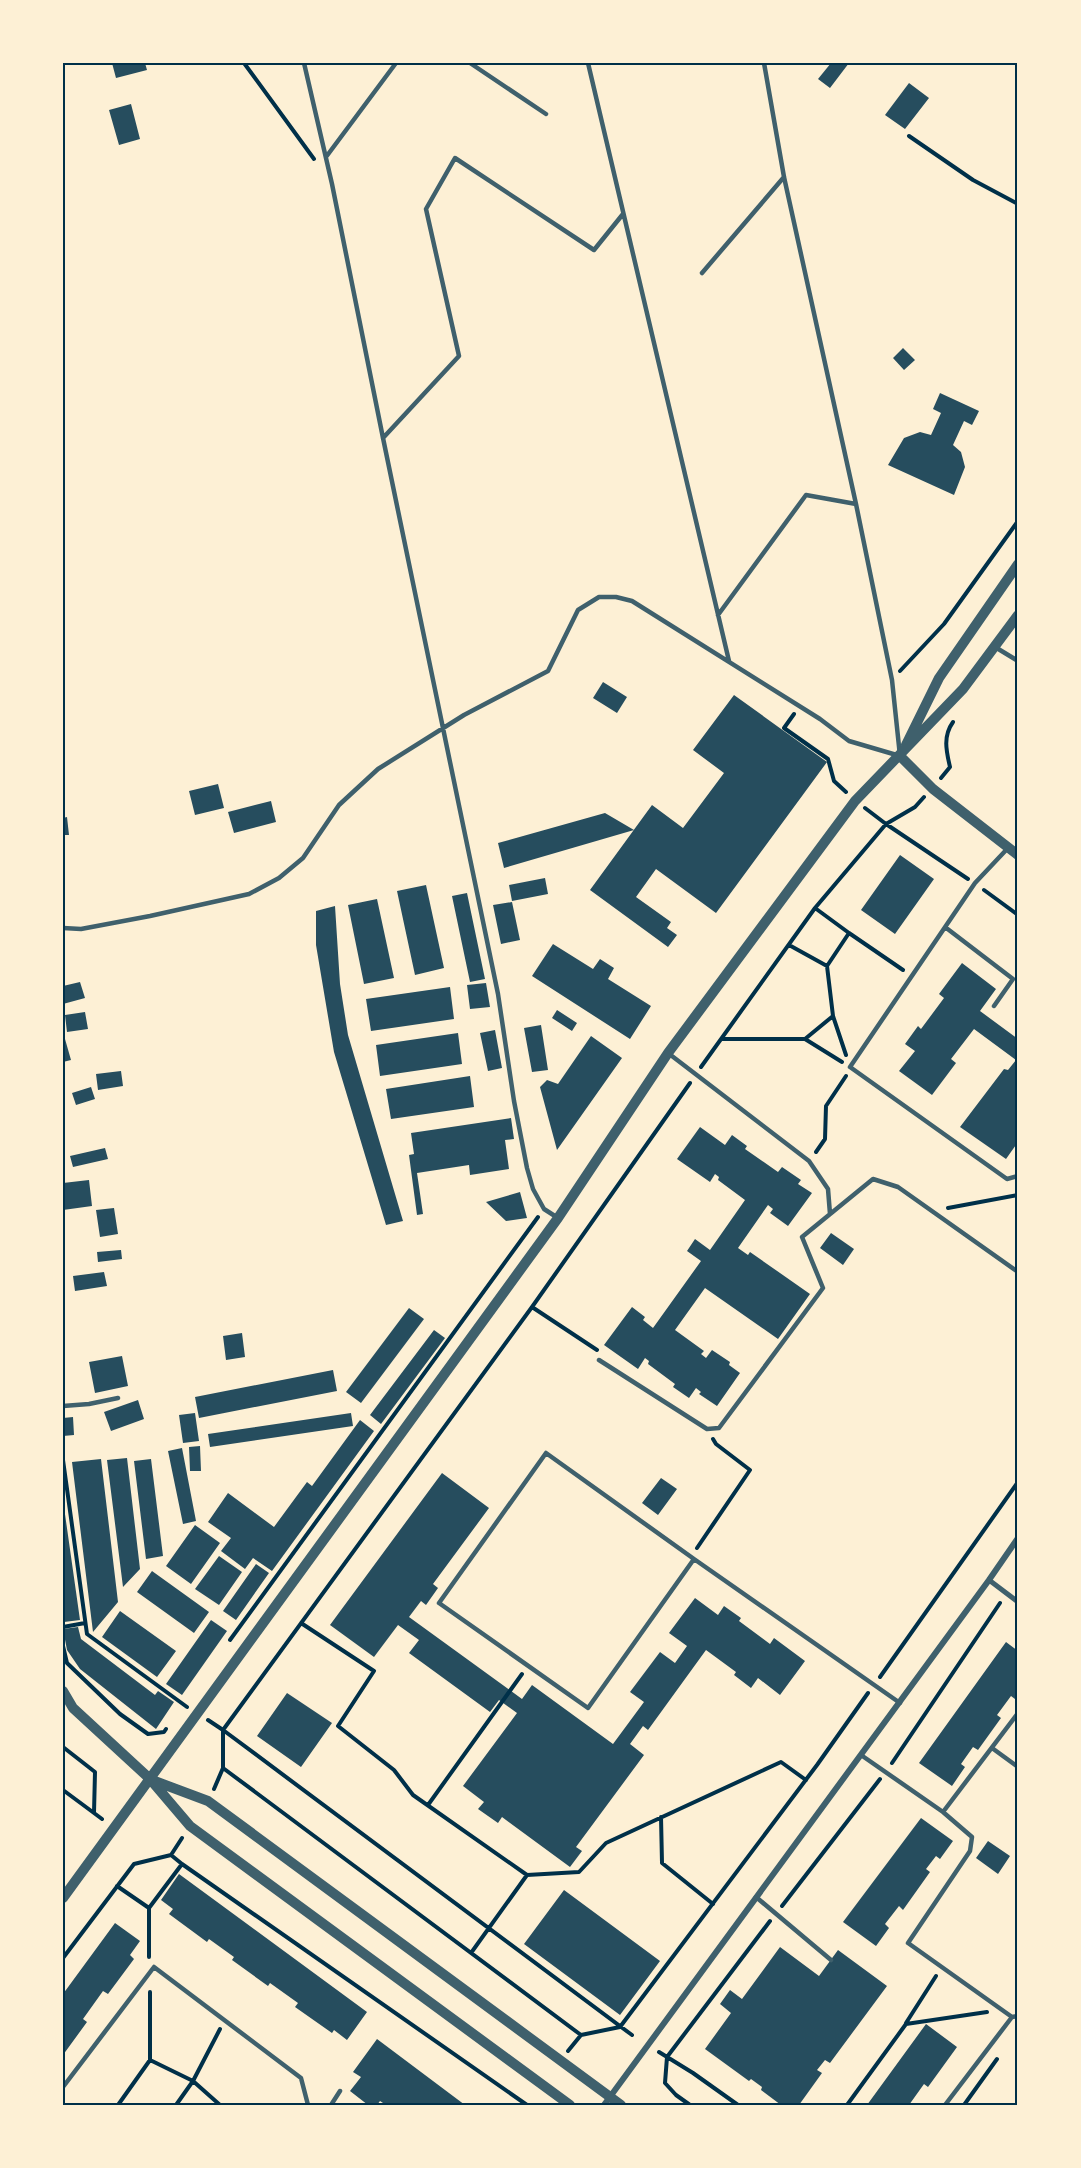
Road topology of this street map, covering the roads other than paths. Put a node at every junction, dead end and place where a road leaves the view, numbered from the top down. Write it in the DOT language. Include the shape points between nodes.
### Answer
graph roads {
  1 [pos="304,63"];
  2 [pos="396,63"];
  3 [pos="470,63"];
  4 [pos="588,63"];
  5 [pos="764,63"];
  6 [pos="546,114"];
  7 [pos="326,157"];
  8 [pos="784,177"];
  9 [pos="624,214"];
  10 [pos="702,273"];
  11 [pos="383,438"];
  12 [pos="856,504"];
  13 [pos="1018,564"];
  14 [pos="718,615"];
  15 [pos="1018,615"];
  16 [pos="995,647"];
  17 [pos="1018,661"];
  18 [pos="729,662"];
  19 [pos="443,728"];
  20 [pos="900,756"];
  21 [pos="1008,848"];
  22 [pos="1018,855"];
  23 [pos="945,927"];
  24 [pos="63,928"];
  25 [pos="994,1006"];
  26 [pos="668,1053"];
  27 [pos="1018,1176"];
  28 [pos="830,1214"];
  29 [pos="558,1218"];
  30 [pos="1018,1272"];
  31 [pos="599,1360"];
  32 [pos="118,1398"];
  33 [pos="63,1407"];
  34 [pos="1018,1538"];
  35 [pos="694,1558"];
  36 [pos="989,1580"];
  37 [pos="1018,1602"];
  38 [pos="63,1691"];
  39 [pos="900,1702"];
  40 [pos="1018,1713"];
  41 [pos="992,1748"];
  42 [pos="861,1755"];
  43 [pos="1018,1767"];
  44 [pos="150,1779"];
  45 [pos="943,1812"];
  46 [pos="756,1897"];
  47 [pos="63,1898"];
  48 [pos="831,1960"];
  49 [pos="1015,2016"];
  50 [pos="63,2087"];
  51 [pos="340,2091"];
  52 [pos="607,2101"];
  53 [pos="308,2105"];
  54 [pos="331,2105"];
  55 [pos="570,2105"];
  56 [pos="621,2105"];
  57 [pos="945,2105"];
  1 -- 7 [label="lane"];
  2 -- 7 [label="lane"];
  3 -- 6 [label="lane"];
  4 -- 9 [label="lane"];
  5 -- 8 [label="lane"];
  7 -- 11 [label="lane"];
  8 -- 10 [label="lane"];
  8 -- 12 [label="lane"];
  9 -- 11 [label="lane" via="594,250 455,158 426,208 459,356"];
  9 -- 14 [label="lane"];
  11 -- 19 [label="lane"];
  12 -- 14 [label="lane" via="806,495"];
  12 -- 20 [label="lane" via="892,680"];
  13 -- 20 [label="street" via="939,678"];
  14 -- 18 [label="lane"];
  15 -- 16 [label="street"];
  16 -- 17 [label="lane"];
  16 -- 20 [label="street" via="963,689"];
  18 -- 19 [label="lane" via="632,601 599,597 578,610 548,671"];
  18 -- 20 [label="lane" via="849,741"];
  19 -- 24 [label="lane" via="378,770 339,805 303,858 279,878 249,894 150,916"];
  19 -- 29 [label="lane" via="498,994 527,1168 544,1209"];
  20 -- 21 [label="street" via="933,789"];
  20 -- 26 [label="street" via="855,801"];
  21 -- 22 [label="street"];
  21 -- 23 [label="lane" via="975,883"];
  23 -- 25 [label="lane" via="1013,979"];
  23 -- 27 [label="lane" via="850,1067 1007,1179"];
  26 -- 28 [label="lane" via="809,1161 828,1189"];
  26 -- 29 [label="street"];
  28 -- 30 [label="lane" via="873,1179 898,1187"];
  28 -- 31 [label="lane" via="802,1237 823,1288 719,1428 707,1429"];
  29 -- 44 [label="street"];
  32 -- 33 [label="lane"];
  34 -- 36 [label="street"];
  35 -- 35 [label="lane" via="588,1708 439,1603 546,1453"];
  35 -- 39 [label="lane"];
  36 -- 37 [label="street"];
  36 -- 39 [label="street"];
  38 -- 44 [label="street" via="73,1708"];
  39 -- 42 [label="street"];
  40 -- 41 [label="lane"];
  41 -- 43 [label="lane"];
  41 -- 45 [label="lane"];
  42 -- 45 [label="lane"];
  42 -- 46 [label="street"];
  44 -- 47 [label="street"];
  44 -- 52 [label="street" via="208,1801"];
  44 -- 55 [label="street" via="190,1826"];
  45 -- 49 [label="lane" via="972,1837 970,1851 908,1943"];
  46 -- 48 [label="lane"];
  46 -- 52 [label="street"];
  49 -- 57 [label="lane"];
  50 -- 53 [label="lane" via="154,1967 301,2078"];
  51 -- 54 [label="lane"];
  52 -- 56 [label="street"];
}
